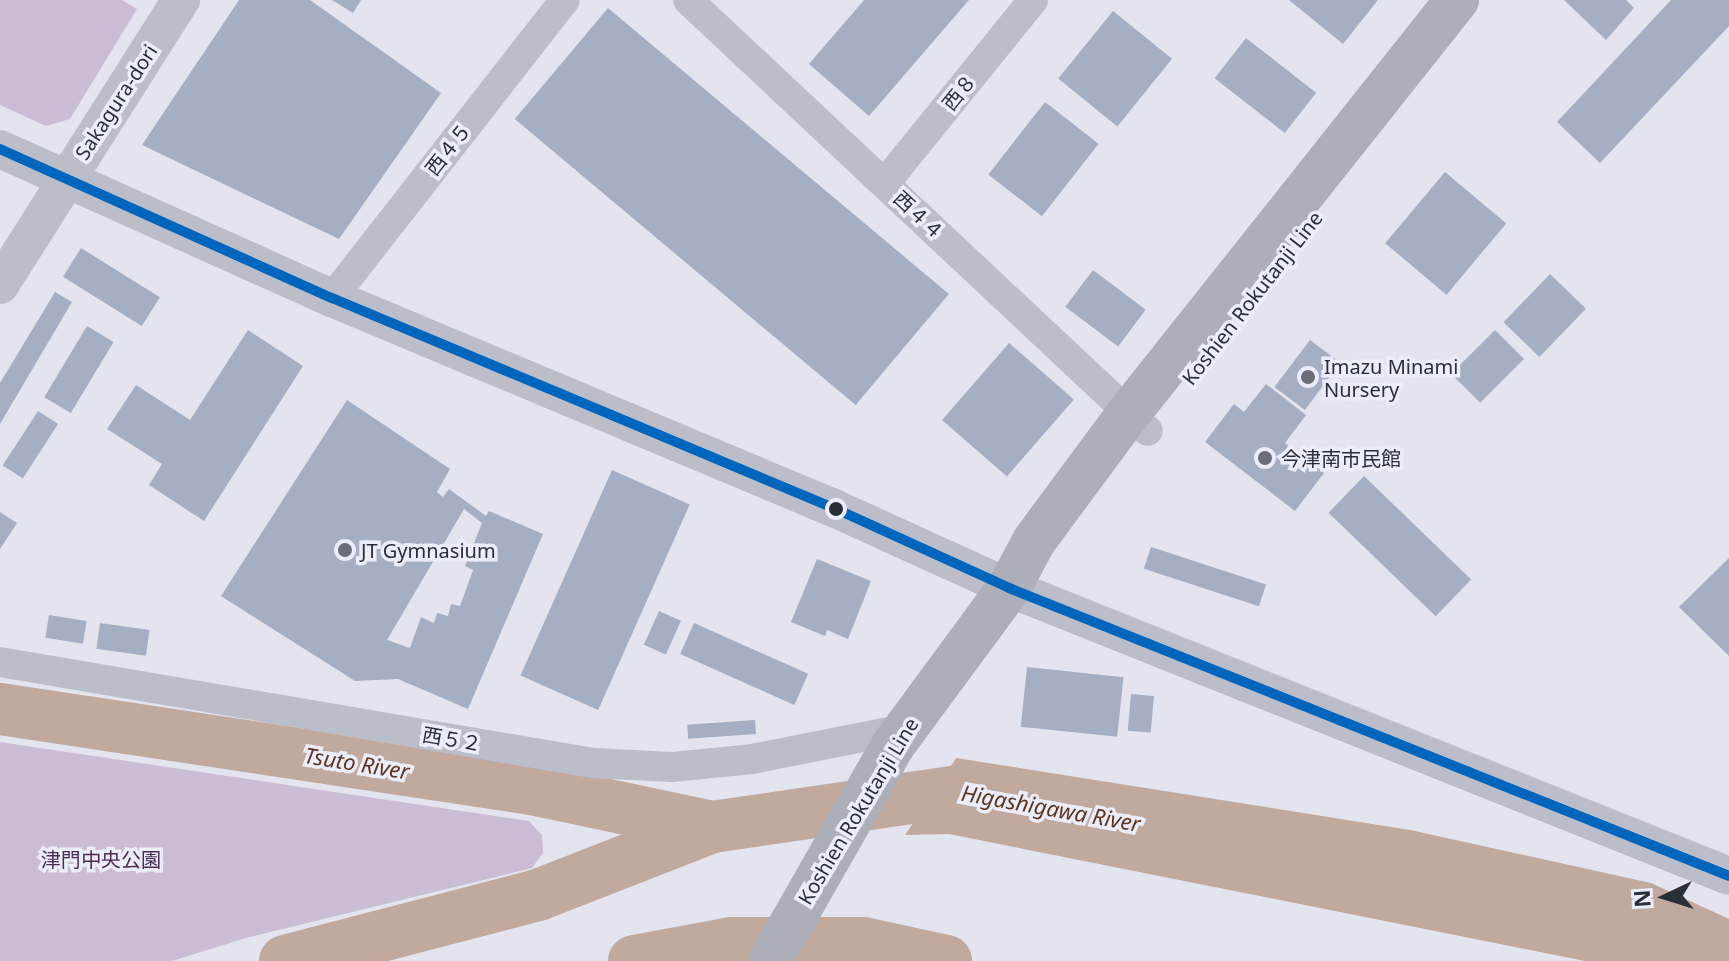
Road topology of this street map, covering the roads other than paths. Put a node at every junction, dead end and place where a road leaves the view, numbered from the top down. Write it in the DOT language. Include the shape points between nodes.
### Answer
graph roads {
  1 [pos="181,0"];
  2 [pos="565,0"];
  3 [pos="688,0"];
  4 [pos="1033,0"];
  5 [pos="1457,0"];
  6 [pos="1487,0"];
  7 [pos="0,149"];
  8 [pos="67,178"];
  9 [pos="885,183"];
  10 [pos="0,285"];
  11 [pos="332,298"];
  12 [pos="1138,423"];
  13 [pos="1009,588"];
  14 [pos="0,662"];
  15 [pos="899,736"];
  16 [pos="1729,876"];
  17 [pos="770,961"];
  1 -- 8 [label="street, Sakagura-dori"];
  2 -- 11 [label="street, 西４５"];
  3 -- 9 [label="street, 西４４"];
  4 -- 9 [label="street, 西８"];
  5 -- 12 [label="main road, Koshien Rokutanji Line"];
  6 -- 12 [label="main road, Koshien Rokutanji Line"];
  7 -- 8 [label="street"];
  8 -- 10 [label="street, Sakagura-dori"];
  8 -- 11 [label="street"];
  9 -- 12 [label="street, 西４４"];
  11 -- 13 [label="street" via="836,509"];
  12 -- 13 [label="main road, Koshien Rokutanji Line" via="1034,541"];
  13 -- 15 [label="main road, Koshien Rokutanji Line"];
  13 -- 16 [label="street"];
  14 -- 15 [label="street, 西５２" via="593,763 672,767"];
  15 -- 17 [label="main road, Koshien Rokutanji Line"];
}
